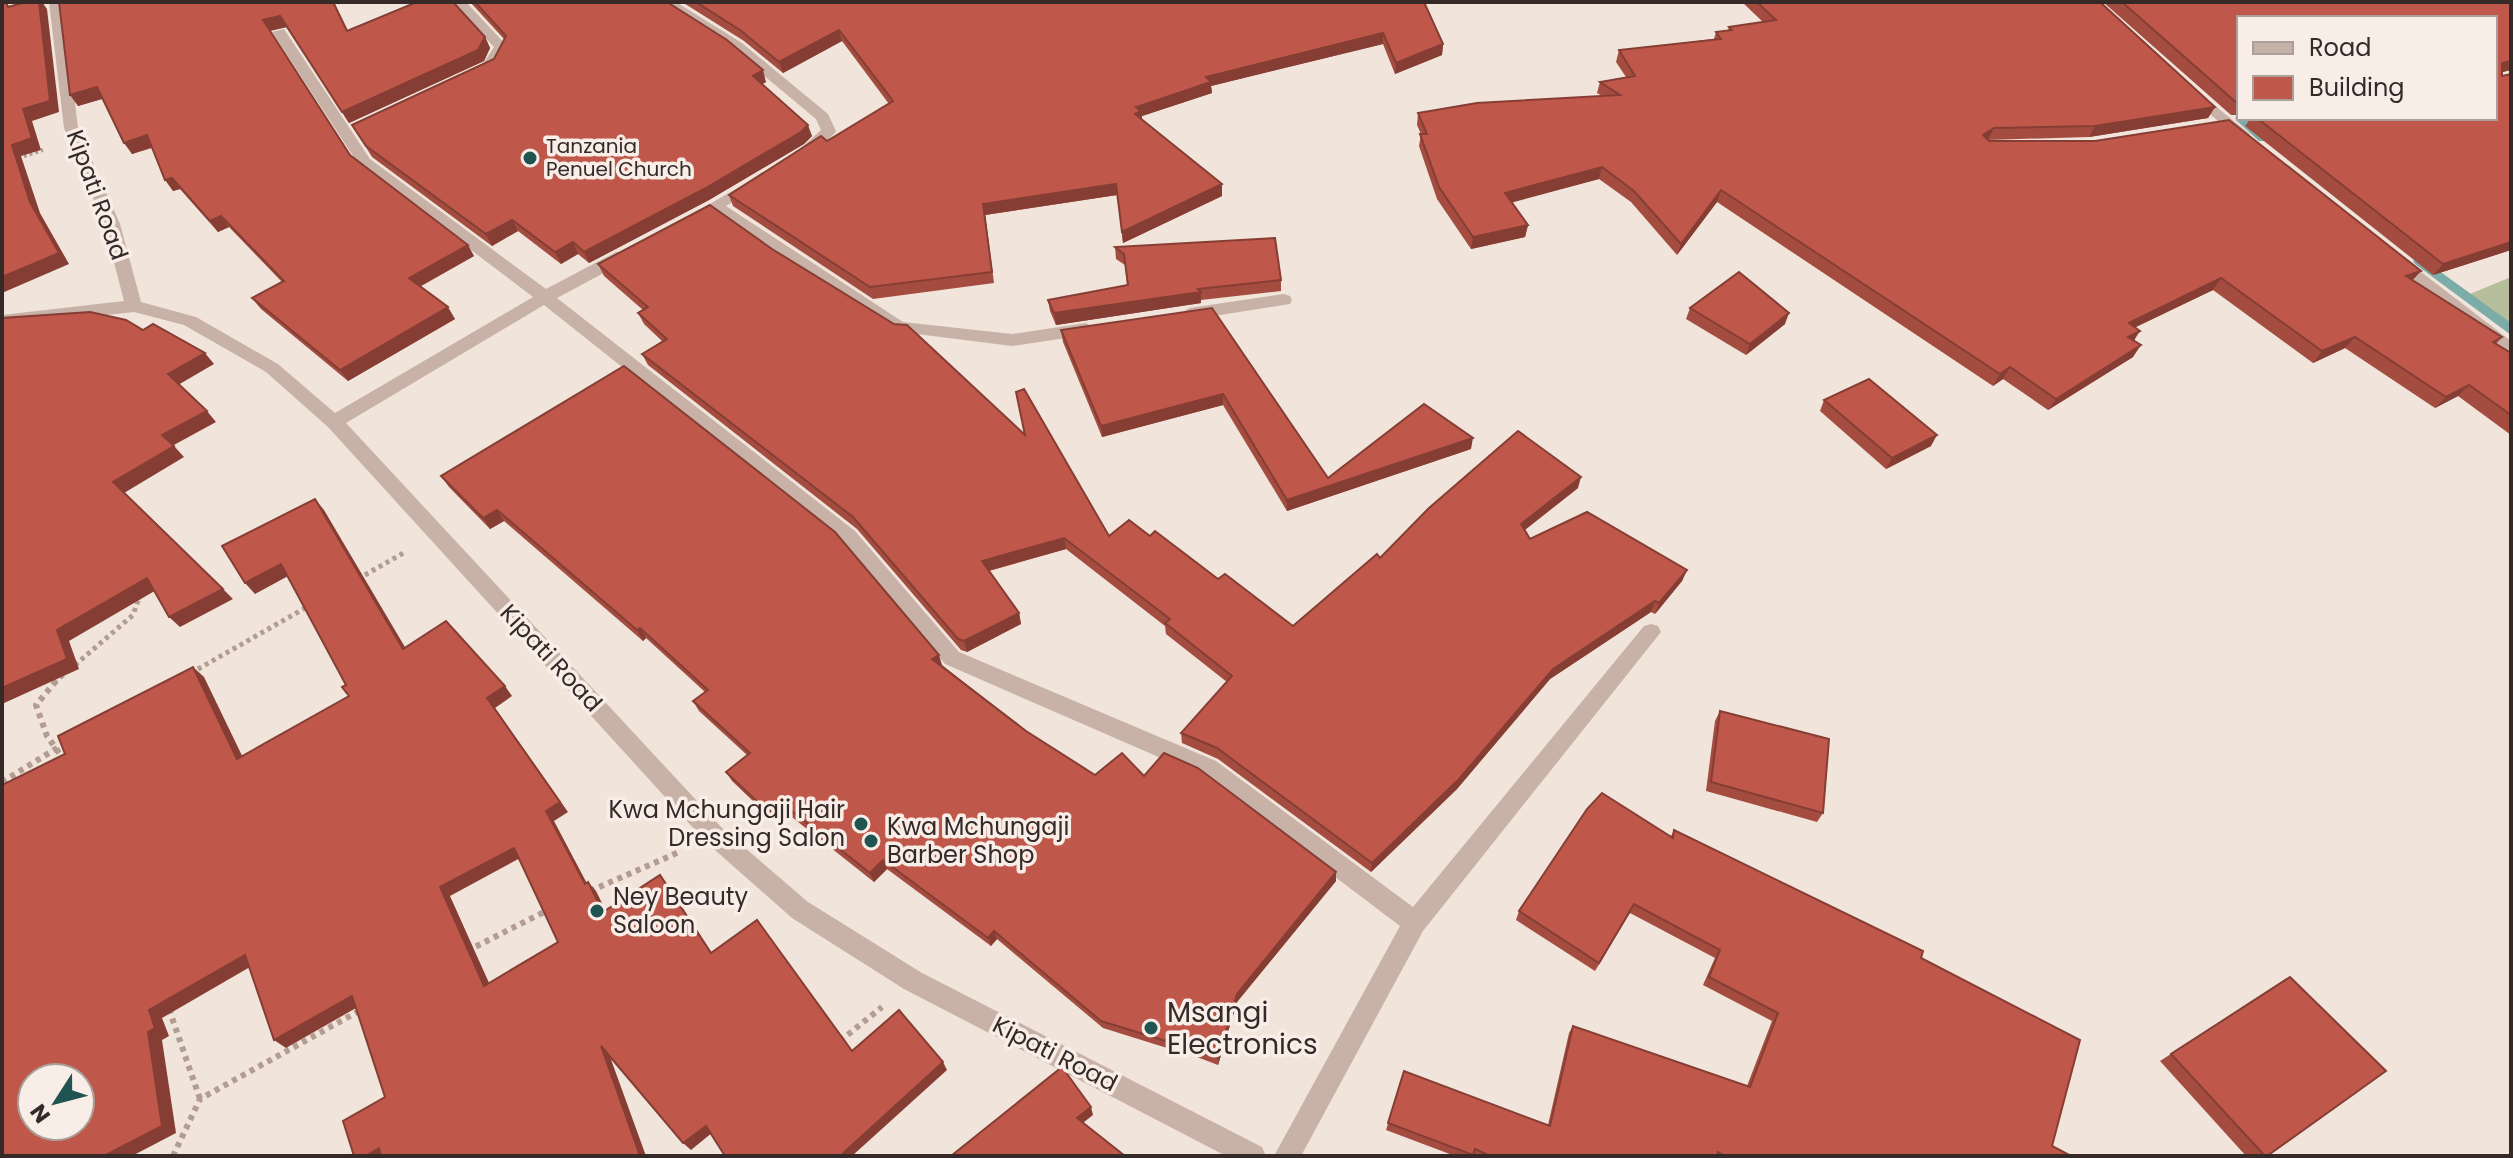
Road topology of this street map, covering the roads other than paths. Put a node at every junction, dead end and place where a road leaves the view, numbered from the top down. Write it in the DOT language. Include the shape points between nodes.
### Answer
graph roads {
  1 [pos="56,2"];
  2 [pos="458,2"];
  3 [pos="667,2"];
  4 [pos="279,32"];
  5 [pos="479,72"];
  6 [pos="2182,82"];
  7 [pos="2253,143"];
  8 [pos="716,206"];
  9 [pos="676,227"];
  10 [pos="637,248"];
  11 [pos="2388,251"];
  12 [pos="545,297"];
  13 [pos="1284,300"];
  14 [pos="134,306"];
  15 [pos="1168,317"];
  16 [pos="2,321"];
  17 [pos="1110,326"];
  18 [pos="2511,350"];
  19 [pos="334,422"];
  20 [pos="1651,632"];
  21 [pos="1415,923"];
  22 [pos="1253,1156"];
  23 [pos="1287,1156"];
  1 -- 14 [label="street, Kipati Road" via="71,128 112,224"];
  2 -- 5 [label="street" via="501,47 492,66"];
  3 -- 8 [label="street" via="737,46 823,117 829,131 811,149"];
  4 -- 12 [label="street" via="354,130 364,162"];
  6 -- 7 [label="street"];
  8 -- 9 [label="street"];
  8 -- 17 [label="street" via="899,327 1012,340"];
  10 -- 12 [label="street"];
  11 -- 18 [label="street"];
  12 -- 19 [label="street"];
  12 -- 21 [label="street" via="848,536 952,658 1208,768"];
  13 -- 15 [label="street"];
  14 -- 16 [label="street"];
  14 -- 19 [label="street, Kipati Road" via="190,321 272,368"];
  19 -- 22 [label="street, Kipati Road" via="715,836 800,910 913,981"];
  20 -- 21 [label="street"];
  21 -- 23 [label="street"];
}
